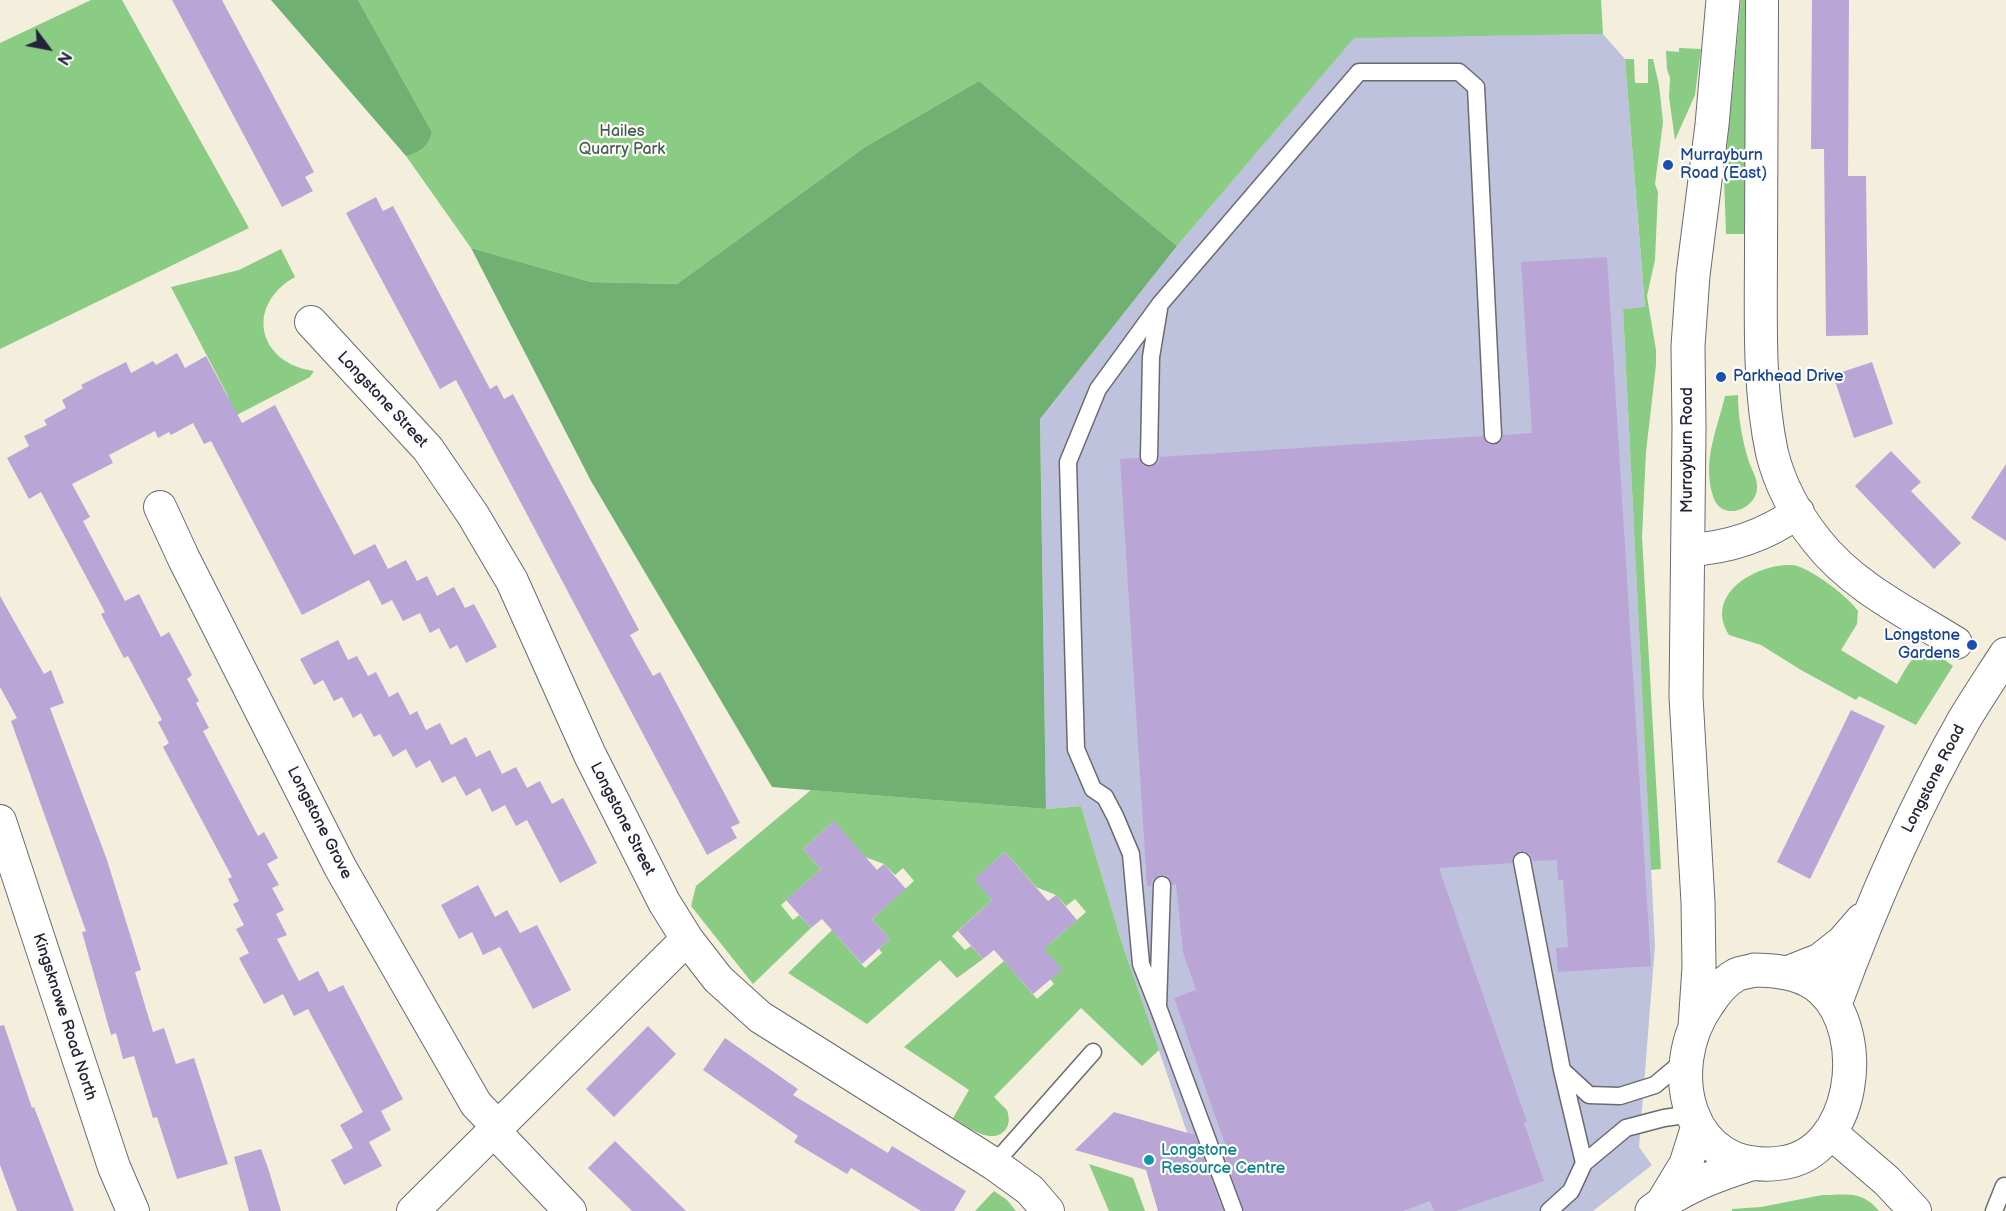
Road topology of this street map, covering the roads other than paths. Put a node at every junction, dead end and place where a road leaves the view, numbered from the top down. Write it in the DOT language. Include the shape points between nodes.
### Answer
graph roads {
  1 [pos="1724,0"];
  2 [pos="1762,0"];
  3 [pos="1160,304"];
  4 [pos="311,322"];
  5 [pos="1493,435"];
  6 [pos="1149,457"];
  7 [pos="160,507"];
  8 [pos="1798,512"];
  9 [pos="1688,550"];
  10 [pos="1956,643"];
  11 [pos="2006,654"];
  12 [pos="0,821"];
  13 [pos="1522,861"];
  14 [pos="1162,885"];
  15 [pos="1698,902"];
  16 [pos="1871,910"];
  17 [pos="687,939"];
  18 [pos="1787,973"];
  19 [pos="1737,975"];
  20 [pos="1835,1004"];
  21 [pos="1158,1008"];
  22 [pos="1695,1027"];
  23 [pos="1093,1052"];
  24 [pos="1686,1059"];
  25 [pos="1562,1070"];
  26 [pos="1695,1120"];
  27 [pos="496,1129"];
  28 [pos="1830,1132"];
  29 [pos="1584,1163"];
  30 [pos="1754,1163"];
  31 [pos="994,1164"];
  32 [pos="2004,1186"];
  33 [pos="1657,1207"];
  34 [pos="133,1211"];
  35 [pos="413,1211"];
  36 [pos="570,1211"];
  37 [pos="1048,1211"];
  38 [pos="1234,1211"];
  39 [pos="1549,1211"];
  40 [pos="1915,1211"];
  41 [pos="1994,1211"];
  1 -- 9 [label="street, Murrayburn Road" via="1690,305"];
  2 -- 8 [label="street" via="1762,369 1773,454 1783,485"];
  3 -- 5 [label="lane" via="1359,72 1459,72 1476,87"];
  3 -- 6 [label="lane" via="1151,357"];
  3 -- 21 [label="lane" via="1098,389 1068,462 1076,749 1093,789 1105,797 1131,854 1141,964"];
  4 -- 17 [label="street, Longstone Street" via="428,449 473,515 512,581 590,755 664,902"];
  7 -- 27 [label="street, Longstone Grove" via="339,867 476,1104"];
  8 -- 9 [label="street" via="1742,541"];
  8 -- 10 [label="street" via="1817,541 1846,570 1884,599"];
  9 -- 15 [label="street, Murrayburn Road" via="1686,698"];
  11 -- 16 [label="street, Longstone Road" via="1965,718"];
  12 -- 34 [label="street, Kingsknowe Road North" via="114,1167"];
  13 -- 25 [label="lane"];
  14 -- 21 [label="lane"];
  15 -- 19 [label="street, Murrayburn Road" via="1711,936"];
  15 -- 22 [label="street, Murrayburn Road"];
  16 -- 18 [label="street, Longstone Road" via="1843,942 1820,960"];
  16 -- 20 [label="street, Longstone Road"];
  17 -- 27 [label="street"];
  17 -- 31 [label="street, Longstone Street" via="718,979 760,1017"];
  18 -- 19 [label="street" via="1754,970"];
  18 -- 20 [label="street" via="1805,978"];
  19 -- 22 [label="street" via="1713,996"];
  20 -- 28 [label="street" via="1845,1022 1848,1076 1843,1108"];
  21 -- 38 [label="lane"];
  22 -- 24 [label="street"];
  23 -- 31 [label="lane"];
  24 -- 25 [label="lane" via="1655,1085 1620,1096 1589,1095"];
  24 -- 26 [label="street" via="1685,1088"];
  25 -- 29 [label="lane"];
  26 -- 29 [label="lane" via="1664,1118 1626,1128"];
  26 -- 30 [label="street" via="1717,1150"];
  26 -- 33 [label="street" via="1686,1164"];
  27 -- 35 [label="street"];
  27 -- 36 [label="street, Longstone Grove"];
  28 -- 30 [label="street" via="1820,1145 1794,1161"];
  28 -- 40 [label="street"];
  29 -- 39 [label="lane" via="1571,1191"];
  30 -- 33 [label="street" via="1716,1175"];
  31 -- 37 [label="street, Longstone Street" via="1030,1190"];
  32 -- 41 [label="lane"];
}
